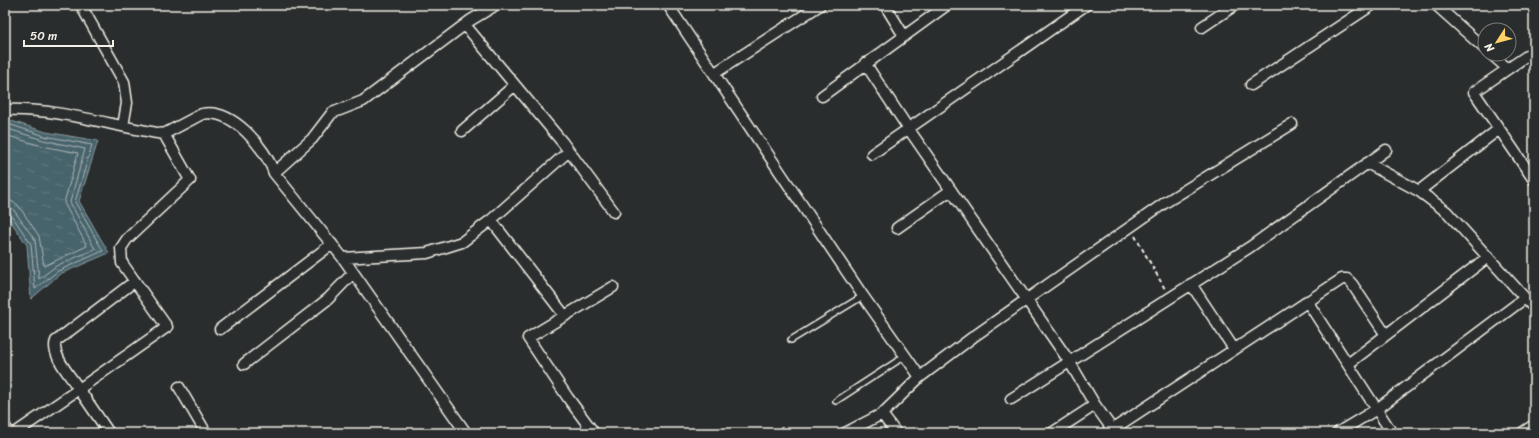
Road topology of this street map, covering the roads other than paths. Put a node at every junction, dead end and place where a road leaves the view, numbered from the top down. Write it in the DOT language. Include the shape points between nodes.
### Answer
graph roads {
  1 [pos="496,5"];
  2 [pos="668,5"];
  3 [pos="820,5"];
  4 [pos="886,5"];
  5 [pos="947,5"];
  6 [pos="1086,5"];
  7 [pos="1235,5"];
  8 [pos="1372,5"];
  9 [pos="1436,5"];
  10 [pos="83,9"];
  11 [pos="465,25"];
  12 [pos="1202,27"];
  13 [pos="904,36"];
  14 [pos="1477,41"];
  15 [pos="1534,52"];
  16 [pos="1500,62"];
  17 [pos="865,63"];
  18 [pos="1508,70"];
  19 [pos="715,74"];
  20 [pos="515,85"];
  21 [pos="1251,85"];
  22 [pos="822,96"];
  23 [pos="5,110"];
  24 [pos="1292,124"];
  25 [pos="123,126"];
  26 [pos="908,128"];
  27 [pos="1499,129"];
  28 [pos="462,131"];
  29 [pos="164,134"];
  30 [pos="1386,150"];
  31 [pos="569,151"];
  32 [pos="872,154"];
  33 [pos="1367,163"];
  34 [pos="274,173"];
  35 [pos="1534,180"];
  36 [pos="951,190"];
  37 [pos="1419,191"];
  38 [pos="614,212"];
  39 [pos="491,220"];
  40 [pos="897,228"];
  41 [pos="332,244"];
  42 [pos="1488,257"];
  43 [pos="343,258"];
  44 [pos="353,273"];
  45 [pos="135,281"];
  46 [pos="1191,284"];
  47 [pos="613,287"];
  48 [pos="863,296"];
  49 [pos="1525,298"];
  50 [pos="1027,299"];
  51 [pos="1307,301"];
  52 [pos="1534,308"];
  53 [pos="566,316"];
  54 [pos="220,329"];
  55 [pos="1386,335"];
  56 [pos="791,340"];
  57 [pos="1234,349"];
  58 [pos="905,356"];
  59 [pos="1069,361"];
  60 [pos="244,364"];
  61 [pos="1348,364"];
  62 [pos="920,377"];
  63 [pos="179,386"];
  64 [pos="79,389"];
  65 [pos="1012,399"];
  66 [pos="836,401"];
  67 [pos="1095,405"];
  68 [pos="1377,409"];
  69 [pos="882,414"];
  70 [pos="1534,425"];
  71 [pos="5,427"];
  72 [pos="1064,430"];
  73 [pos="1111,432"];
  74 [pos="10,433"];
  75 [pos="15,433"];
  76 [pos="109,433"];
  77 [pos="206,433"];
  78 [pos="466,433"];
  79 [pos="594,433"];
  80 [pos="845,433"];
  81 [pos="896,433"];
  82 [pos="1052,433"];
  83 [pos="1337,433"];
  84 [pos="1392,433"];
  85 [pos="1522,433"];
  1 -- 11 [label="street"];
  2 -- 19 [label="street"];
  3 -- 19 [label="street"];
  4 -- 13 [label="street"];
  5 -- 13 [label="street"];
  6 -- 26 [label="street"];
  7 -- 12 [label="street"];
  8 -- 21 [label="street"];
  9 -- 14 [label="street"];
  10 -- 25 [label="street" via="124,82 127,103"];
  11 -- 20 [label="street"];
  11 -- 34 [label="street" via="363,101 332,113 312,138"];
  13 -- 17 [label="street"];
  15 -- 18 [label="street"];
  16 -- 18 [label="street"];
  17 -- 22 [label="street"];
  17 -- 26 [label="street"];
  18 -- 27 [label="street" via="1474,92"];
  19 -- 48 [label="street"];
  20 -- 28 [label="street"];
  20 -- 31 [label="street"];
  23 -- 25 [label="street" via="77,116"];
  24 -- 50 [label="street" via="1166,202"];
  25 -- 29 [label="street"];
  26 -- 32 [label="street"];
  26 -- 36 [label="street"];
  27 -- 35 [label="street"];
  27 -- 37 [label="street"];
  29 -- 34 [label="street" via="202,114 216,114 234,123 256,142 270,162"];
  29 -- 45 [label="street" via="190,180 127,239 121,248 122,263"];
  30 -- 33 [label="street"];
  31 -- 38 [label="street"];
  31 -- 39 [label="street"];
  33 -- 37 [label="street"];
  33 -- 46 [label="street" via="1250,247"];
  34 -- 41 [label="street"];
  36 -- 40 [label="street"];
  36 -- 50 [label="street"];
  37 -- 42 [label="street" via="1447,212"];
  39 -- 43 [label="street" via="462,242 427,253"];
  39 -- 53 [label="street"];
  41 -- 43 [label="street"];
  41 -- 54 [label="street"];
  42 -- 49 [label="street"];
  42 -- 55 [label="street"];
  43 -- 44 [label="street"];
  44 -- 60 [label="street" via="328,299"];
  44 -- 78 [label="street"];
  45 -- 64 [label="street" via="56,341 55,350 58,358"];
  45 -- 64 [label="street" via="167,327"];
  46 -- 57 [label="street"];
  46 -- 59 [label="street"];
  47 -- 53 [label="street"];
  48 -- 56 [label="lane"];
  48 -- 58 [label="street"];
  49 -- 52 [label="street"];
  49 -- 68 [label="street"];
  50 -- 59 [label="street"];
  50 -- 62 [label="street"];
  51 -- 55 [label="street" via="1336,282 1347,279"];
  51 -- 57 [label="street"];
  51 -- 61 [label="street"];
  53 -- 79 [label="street" via="528,338"];
  55 -- 61 [label="street"];
  57 -- 73 [label="street"];
  58 -- 62 [label="street"];
  58 -- 66 [label="lane"];
  59 -- 65 [label="street"];
  59 -- 67 [label="street"];
  61 -- 68 [label="street"];
  62 -- 69 [label="street"];
  63 -- 77 [label="street"];
  64 -- 75 [label="street"];
  64 -- 76 [label="street"];
  67 -- 72 [label="street"];
  67 -- 73 [label="street"];
  68 -- 83 [label="street"];
  68 -- 84 [label="street"];
  69 -- 80 [label="street"];
  69 -- 81 [label="street"];
  70 -- 85 [label="street"];
  71 -- 74 [label="street"];
  72 -- 82 [label="street"];
}
